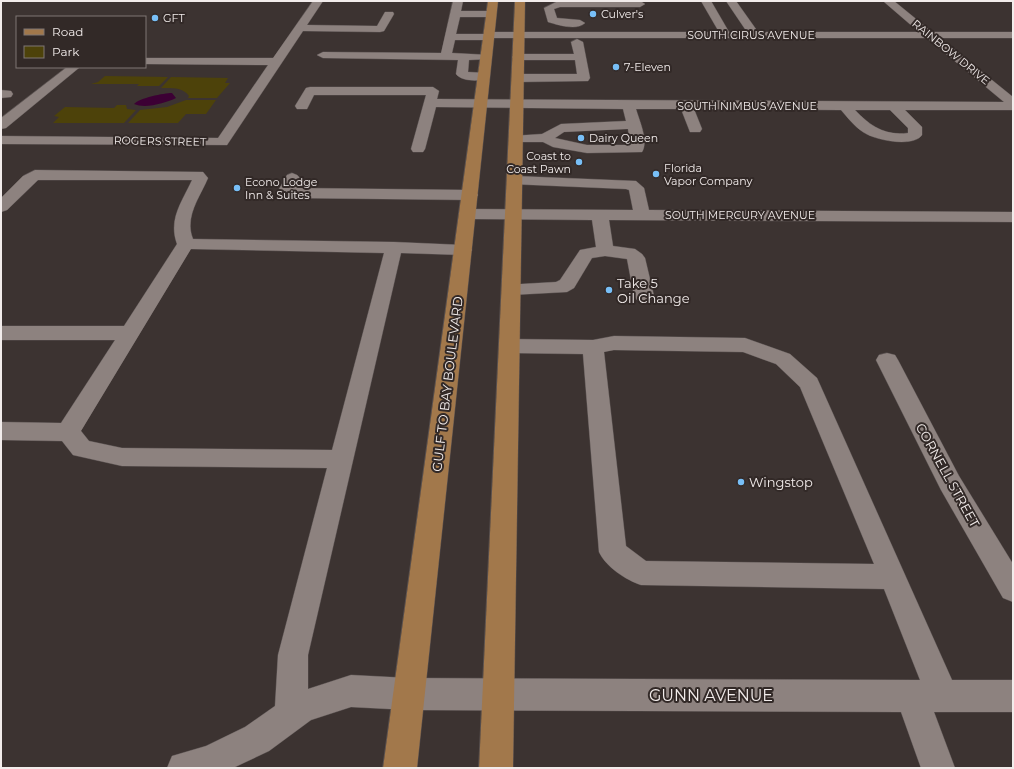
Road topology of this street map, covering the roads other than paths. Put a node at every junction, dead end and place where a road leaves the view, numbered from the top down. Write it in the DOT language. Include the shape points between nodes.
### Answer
graph roads {
  1 [pos="318,1"];
  2 [pos="458,1"];
  3 [pos="493,1"];
  4 [pos="520,1"];
  5 [pos="706,1"];
  6 [pos="731,1"];
  7 [pos="888,1"];
  8 [pos="640,2"];
  9 [pos="558,3"];
  10 [pos="389,14"];
  11 [pos="455,14"];
  12 [pos="492,14"];
  13 [pos="565,23"];
  14 [pos="587,23"];
  15 [pos="299,28"];
  16 [pos="336,29"];
  17 [pos="451,32"];
  18 [pos="489,34"];
  19 [pos="519,35"];
  20 [pos="560,35"];
  21 [pos="576,35"];
  22 [pos="651,35"];
  23 [pos="726,35"];
  24 [pos="755,35"];
  25 [pos="931,35"];
  26 [pos="1013,35"];
  27 [pos="330,40"];
  28 [pos="323,55"];
  29 [pos="446,56"];
  30 [pos="464,56"];
  31 [pos="486,56"];
  32 [pos="518,57"];
  33 [pos="580,57"];
  34 [pos="146,61"];
  35 [pos="277,62"];
  36 [pos="73,68"];
  37 [pos="484,76"];
  38 [pos="518,78"];
  39 [pos="430,103"];
  40 [pos="480,103"];
  41 [pos="1013,103"];
  42 [pos="516,104"];
  43 [pos="628,105"];
  44 [pos="302,106"];
  45 [pos="686,106"];
  46 [pos="845,106"];
  47 [pos="894,106"];
  48 [pos="1013,106"];
  49 [pos="1,125"];
  50 [pos="633,125"];
  51 [pos="695,129"];
  52 [pos="545,138"];
  53 [pos="516,139"];
  54 [pos="1,140"];
  55 [pos="418,149"];
  56 [pos="292,178"];
  57 [pos="515,181"];
  58 [pos="470,195"];
  59 [pos="1,207"];
  60 [pos="468,214"];
  61 [pos="514,215"];
  62 [pos="600,215"];
  63 [pos="642,215"];
  64 [pos="1013,217"];
  65 [pos="186,244"];
  66 [pos="394,247"];
  67 [pos="463,250"];
  68 [pos="605,251"];
  69 [pos="511,289"];
  70 [pos="644,296"];
  71 [pos="1,333"];
  72 [pos="129,334"];
  73 [pos="509,346"];
  74 [pos="593,347"];
  75 [pos="887,360"];
  76 [pos="1,431"];
  77 [pos="68,432"];
  78 [pos="342,459"];
  79 [pos="893,576"];
  80 [pos="1013,589"];
  81 [pos="409,694"];
  82 [pos="498,694"];
  83 [pos="928,696"];
  84 [pos="1013,696"];
  85 [pos="291,715"];
  86 [pos="184,768"];
  87 [pos="400,768"];
  88 [pos="496,768"];
  89 [pos="938,768"];
  1 -- 15 [label="street, ROGERS STREET"];
  2 -- 11 [label="street"];
  3 -- 12 [label="main road, GULF TO BAY BOULEVARD"];
  4 -- 19 [label="main road"];
  5 -- 23 [label="street"];
  6 -- 24 [label="street"];
  7 -- 25 [label="street, RAINBOW DRIVE"];
  8 -- 9 [label="street"];
  8 -- 22 [label="street"];
  9 -- 13 [label="street" via="549,8 552,20"];
  10 -- 16 [label="street" via="380,29"];
  11 -- 12 [label="street"];
  11 -- 17 [label="street"];
  12 -- 18 [label="main road, GULF TO BAY BOULEVARD"];
  13 -- 14 [label="street"];
  13 -- 20 [label="street"];
  15 -- 16 [label="street"];
  15 -- 35 [label="street, ROGERS STREET"];
  16 -- 27 [label="street"];
  17 -- 18 [label="street, SOUTH CIRUS AVENUE"];
  17 -- 29 [label="street"];
  18 -- 19 [label="street, SOUTH CIRUS AVENUE"];
  18 -- 31 [label="main road, GULF TO BAY BOULEVARD"];
  19 -- 20 [label="street, SOUTH CIRUS AVENUE"];
  19 -- 32 [label="main road"];
  20 -- 21 [label="street, SOUTH CIRUS AVENUE"];
  21 -- 22 [label="street, SOUTH CIRUS AVENUE"];
  21 -- 33 [label="street"];
  22 -- 23 [label="street, SOUTH CIRUS AVENUE"];
  23 -- 24 [label="street, SOUTH CIRUS AVENUE"];
  24 -- 25 [label="street, SOUTH CIRUS AVENUE"];
  25 -- 26 [label="street, SOUTH CIRUS AVENUE"];
  25 -- 41 [label="street, RAINBOW DRIVE"];
  28 -- 29 [label="street"];
  29 -- 30 [label="street"];
  30 -- 31 [label="street"];
  30 -- 37 [label="street" via="462,74"];
  31 -- 37 [label="main road, GULF TO BAY BOULEVARD"];
  32 -- 33 [label="street"];
  32 -- 38 [label="main road"];
  33 -- 38 [label="street" via="584,78"];
  34 -- 35 [label="street"];
  35 -- 54 [label="street, ROGERS STREET" via="222,142"];
  36 -- 49 [label="street"];
  37 -- 40 [label="main road, GULF TO BAY BOULEVARD"];
  38 -- 42 [label="main road"];
  39 -- 40 [label="street, SOUTH NIMBUS AVENUE"];
  39 -- 44 [label="street" via="433,91 310,91"];
  39 -- 55 [label="street"];
  40 -- 42 [label="street, SOUTH NIMBUS AVENUE"];
  40 -- 58 [label="main road, GULF TO BAY BOULEVARD"];
  42 -- 43 [label="street, SOUTH NIMBUS AVENUE"];
  42 -- 53 [label="main road"];
  43 -- 45 [label="street, SOUTH NIMBUS AVENUE"];
  43 -- 50 [label="street"];
  45 -- 46 [label="street, SOUTH NIMBUS AVENUE"];
  45 -- 51 [label="street"];
  46 -- 47 [label="street, SOUTH NIMBUS AVENUE"];
  46 -- 47 [label="street" via="862,126 873,133 885,137 906,138 915,135 915,127"];
  47 -- 48 [label="street, SOUTH NIMBUS AVENUE"];
  50 -- 52 [label="street" via="561,128"];
  50 -- 52 [label="street" via="637,150 587,149 558,144"];
  52 -- 53 [label="street"];
  53 -- 57 [label="main road"];
  56 -- 58 [label="street" via="287,189 294,193"];
  57 -- 61 [label="main road"];
  57 -- 63 [label="street" via="630,184 636,188"];
  58 -- 60 [label="main road, GULF TO BAY BOULEVARD"];
  59 -- 65 [label="street" via="35,175 198,175 200,178 182,213 182,236"];
  60 -- 61 [label="street, SOUTH MERCURY AVENUE"];
  60 -- 67 [label="main road, GULF TO BAY BOULEVARD"];
  61 -- 62 [label="street, SOUTH MERCURY AVENUE"];
  61 -- 69 [label="main road"];
  62 -- 63 [label="street, SOUTH MERCURY AVENUE"];
  62 -- 68 [label="street"];
  63 -- 64 [label="street, SOUTH MERCURY AVENUE"];
  65 -- 66 [label="street"];
  65 -- 72 [label="street"];
  66 -- 67 [label="street"];
  66 -- 78 [label="street"];
  67 -- 81 [label="main road, GULF TO BAY BOULEVARD"];
  68 -- 69 [label="street" via="586,254 567,284 560,288"];
  68 -- 70 [label="street" via="629,253 636,258"];
  69 -- 73 [label="main road"];
  71 -- 72 [label="street"];
  72 -- 77 [label="street"];
  73 -- 74 [label="street"];
  73 -- 82 [label="main road"];
  74 -- 79 [label="street" via="614,343 745,345 783,359 809,383"];
  74 -- 79 [label="street" via="613,552 641,573"];
  75 -- 80 [label="street, CORNELL STREET" via="950,483"];
  76 -- 77 [label="street"];
  77 -- 78 [label="street" via="82,449 122,457"];
  78 -- 85 [label="street" via="293,655"];
  79 -- 83 [label="street"];
  81 -- 82 [label="street, GUNN AVENUE"];
  81 -- 85 [label="street, GUNN AVENUE" via="351,691 302,708"];
  81 -- 87 [label="main road, GULF TO BAY BOULEVARD"];
  82 -- 83 [label="street, GUNN AVENUE"];
  82 -- 88 [label="main road"];
  83 -- 84 [label="street, GUNN AVENUE"];
  83 -- 89 [label="street"];
  85 -- 86 [label="street, GUNN AVENUE" via="257,739 209,762"];
}
